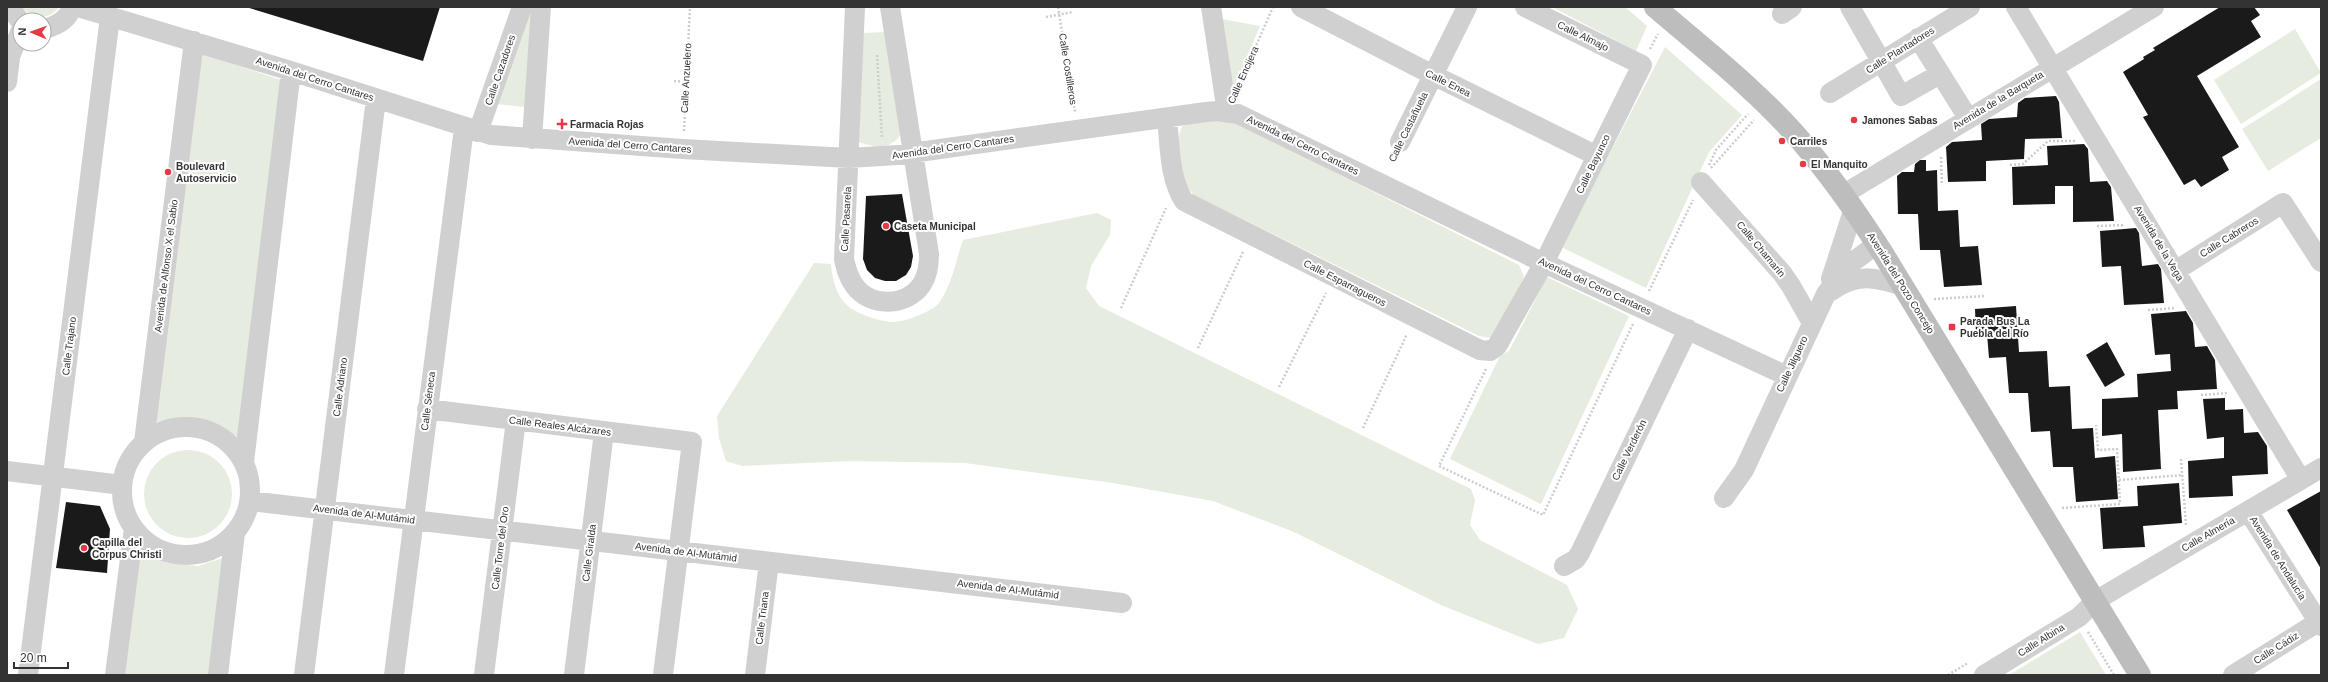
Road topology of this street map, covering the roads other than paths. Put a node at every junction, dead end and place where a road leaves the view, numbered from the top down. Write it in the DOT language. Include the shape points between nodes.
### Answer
graph roads {
  1 [pos="72,7"];
  2 [pos="78,7"];
  3 [pos="522,7"];
  4 [pos="541,7"];
  5 [pos="855,7"];
  6 [pos="890,7"];
  7 [pos="1210,7"];
  8 [pos="1301,7"];
  9 [pos="1467,7"];
  10 [pos="1525,7"];
  11 [pos="1850,7"];
  12 [pos="1970,7"];
  13 [pos="2016,7"];
  14 [pos="2154,7"];
  15 [pos="1661,12"];
  16 [pos="2126,14"];
  17 [pos="110,17"];
  18 [pos="52,27"];
  19 [pos="1918,38"];
  20 [pos="194,41"];
  21 [pos="12,51"];
  22 [pos="8,61"];
  23 [pos="1881,61"];
  24 [pos="1642,65"];
  25 [pos="2053,68"];
  26 [pos="291,71"];
  27 [pos="1940,74"];
  28 [pos="1433,76"];
  29 [pos="7,82"];
  30 [pos="1830,93"];
  31 [pos="376,99"];
  32 [pos="1227,112"];
  33 [pos="1167,118"];
  34 [pos="1968,118"];
  35 [pos="471,130"];
  36 [pos="532,139"];
  37 [pos="1400,142"];
  38 [pos="913,152"];
  39 [pos="1597,156"];
  40 [pos="849,158"];
  41 [pos="1703,179"];
  42 [pos="1849,201"];
  43 [pos="1877,244"];
  44 [pos="1544,262"];
  45 [pos="2321,262"];
  46 [pos="2175,271"];
  47 [pos="1907,293"];
  48 [pos="1826,294"];
  49 [pos="1812,323"];
  50 [pos="1688,329"];
  51 [pos="1787,376"];
  52 [pos="427,409"];
  53 [pos="516,420"];
  54 [pos="604,432"];
  55 [pos="144,442"];
  56 [pos="244,462"];
  57 [pos="2321,468"];
  58 [pos="7,471"];
  59 [pos="53,477"];
  60 [pos="2301,480"];
  61 [pos="122,485"];
  62 [pos="1724,498"];
  63 [pos="250,501"];
  64 [pos="324,509"];
  65 [pos="2248,511"];
  66 [pos="413,520"];
  67 [pos="134,528"];
  68 [pos="502,531"];
  69 [pos="235,533"];
  70 [pos="590,541"];
  71 [pos="678,551"];
  72 [pos="769,562"];
  73 [pos="1564,566"];
  74 [pos="2094,601"];
  75 [pos="1122,602"];
  76 [pos="2320,624"];
  77 [pos="28,675"];
  78 [pos="115,675"];
  79 [pos="218,675"];
  80 [pos="304,675"];
  81 [pos="394,675"];
  82 [pos="484,675"];
  83 [pos="574,675"];
  84 [pos="663,675"];
  85 [pos="755,675"];
  86 [pos="1984,675"];
  87 [pos="2140,675"];
  88 [pos="2233,675"];
  1 -- 18 [label="street" via="64,20"];
  2 -- 17 [label="street, Avenida del Cerro Cantares"];
  3 -- 35 [label="street, Calle Cazadores"];
  4 -- 36 [label="street"];
  5 -- 40 [label="street, Calle Pasarela"];
  6 -- 38 [label="street, Calle Pasarela"];
  7 -- 32 [label="street, Calle Encijera"];
  8 -- 28 [label="street, Calle Enea"];
  9 -- 28 [label="street, Calle Castañuela"];
  10 -- 24 [label="street, Calle Almajo"];
  11 -- 23 [label="street"];
  12 -- 19 [label="street, Calle Plantadores"];
  13 -- 25 [label="street, Avenida de la Vega"];
  14 -- 16 [label="street, Avenida de la Barqueta"];
  15 -- 42 [label="main road, Avenida del Pozo Concejo" via="1764,103 1801,141"];
  16 -- 25 [label="street, Avenida de la Barqueta"];
  17 -- 20 [label="street, Avenida del Cerro Cantares"];
  17 -- 59 [label="street, Calle Trajano"];
  19 -- 23 [label="street, Calle Plantadores"];
  19 -- 27 [label="street"];
  20 -- 26 [label="street, Avenida del Cerro Cantares"];
  20 -- 55 [label="street, Avenida de Alfonso X el Sabio"];
  21 -- 22 [label="street"];
  22 -- 29 [label="street"];
  23 -- 27 [label="street" via="1902,96"];
  23 -- 30 [label="street, Calle Plantadores"];
  24 -- 39 [label="street, Calle Bayunco"];
  25 -- 34 [label="street, Avenida de la Barqueta"];
  25 -- 46 [label="street, Avenida de la Vega"];
  26 -- 31 [label="street, Avenida del Cerro Cantares"];
  26 -- 56 [label="street"];
  27 -- 34 [label="street"];
  28 -- 37 [label="street, Calle Castañuela"];
  28 -- 39 [label="street, Calle Enea"];
  31 -- 35 [label="street, Avenida del Cerro Cantares"];
  31 -- 64 [label="street, Calle Adriano"];
  32 -- 33 [label="street, Avenida del Cerro Cantares"];
  32 -- 44 [label="street, Avenida del Cerro Cantares" via="1244,116"];
  33 -- 38 [label="street, Avenida del Cerro Cantares"];
  33 -- 44 [label="street, Calle Esparragueros" via="1174,178 1184,201 1480,350 1490,351 1497,346"];
  34 -- 42 [label="street, Avenida de la Barqueta" via="1940,135"];
  35 -- 36 [label="street, Avenida del Cerro Cantares" via="502,137"];
  35 -- 52 [label="street, Calle Séneca"];
  36 -- 40 [label="street, Avenida del Cerro Cantares"];
  38 -- 40 [label="street, Avenida del Cerro Cantares"];
  38 -- 40 [label="street, Calle Pasarela" via="927,236 929,269 922,284 896,302 880,302 866,295 854,286 848,274 843,244"];
  39 -- 44 [label="street, Calle Bayunco"];
  41 -- 49 [label="street, Calle Chamarín" via="1782,273"];
  42 -- 43 [label="main road, Avenida del Pozo Concejo"];
  42 -- 48 [label="street"];
  43 -- 47 [label="main road, Avenida del Pozo Concejo"];
  43 -- 48 [label="street, Calle Jilguero" via="1846,267"];
  44 -- 50 [label="street, Avenida del Cerro Cantares"];
  45 -- 46 [label="street, Calle Cabreros" via="2283,204"];
  46 -- 60 [label="street, Avenida de la Vega"];
  47 -- 48 [label="street" via="1872,278 1861,278 1845,282"];
  47 -- 74 [label="main road, Avenida del Pozo Concejo"];
  48 -- 49 [label="street, Calle Jilguero"];
  49 -- 51 [label="street, Calle Jilguero"];
  50 -- 51 [label="street, Avenida del Cerro Cantares"];
  50 -- 73 [label="street, Calle Verderón" via="1580,553 1576,559"];
  51 -- 62 [label="street, Calle Jilguero" via="1740,478"];
  52 -- 53 [label="street, Calle Reales Alcázares"];
  52 -- 66 [label="street, Calle Séneca"];
  53 -- 54 [label="street, Calle Reales Alcázares"];
  53 -- 68 [label="street, Calle Torre del Oro"];
  54 -- 70 [label="street, Calle Giralda"];
  54 -- 71 [label="street, Calle Reales Alcázares" via="692,442"];
  55 -- 56 [label="street" via="174,427 191,426 222,437 235,448"];
  55 -- 61 [label="street" via="129,461"];
  56 -- 63 [label="street" via="249,475"];
  57 -- 60 [label="street, Calle Almería"];
  58 -- 59 [label="street"];
  59 -- 61 [label="street"];
  59 -- 77 [label="street, Calle Trajano"];
  60 -- 65 [label="street, Calle Almería"];
  61 -- 67 [label="street" via="125,511"];
  63 -- 64 [label="street, Avenida de Al-Mutámid"];
  63 -- 69 [label="street" via="242,523"];
  64 -- 66 [label="street, Avenida de Al-Mutámid"];
  64 -- 80 [label="street, Calle Adriano"];
  65 -- 74 [label="street, Calle Almería"];
  65 -- 76 [label="street, Avenida de Andalucía"];
  66 -- 68 [label="street, Avenida de Al-Mutámid"];
  66 -- 81 [label="street, Calle Séneca"];
  67 -- 69 [label="street" via="155,548 189,556 207,553 222,545"];
  67 -- 78 [label="street"];
  68 -- 70 [label="street, Avenida de Al-Mutámid"];
  68 -- 82 [label="street, Calle Torre del Oro"];
  69 -- 79 [label="street"];
  70 -- 71 [label="street, Avenida de Al-Mutámid"];
  70 -- 83 [label="street, Calle Giralda"];
  71 -- 72 [label="street, Avenida de Al-Mutámid"];
  71 -- 84 [label="street"];
  72 -- 75 [label="street, Avenida de Al-Mutámid"];
  72 -- 85 [label="street, Calle Triana"];
  74 -- 86 [label="street, Calle Albina" via="2079,617"];
  74 -- 87 [label="main road, Avenida del Pozo Concejo"];
  76 -- 88 [label="street, Calle Cádiz"];
}
